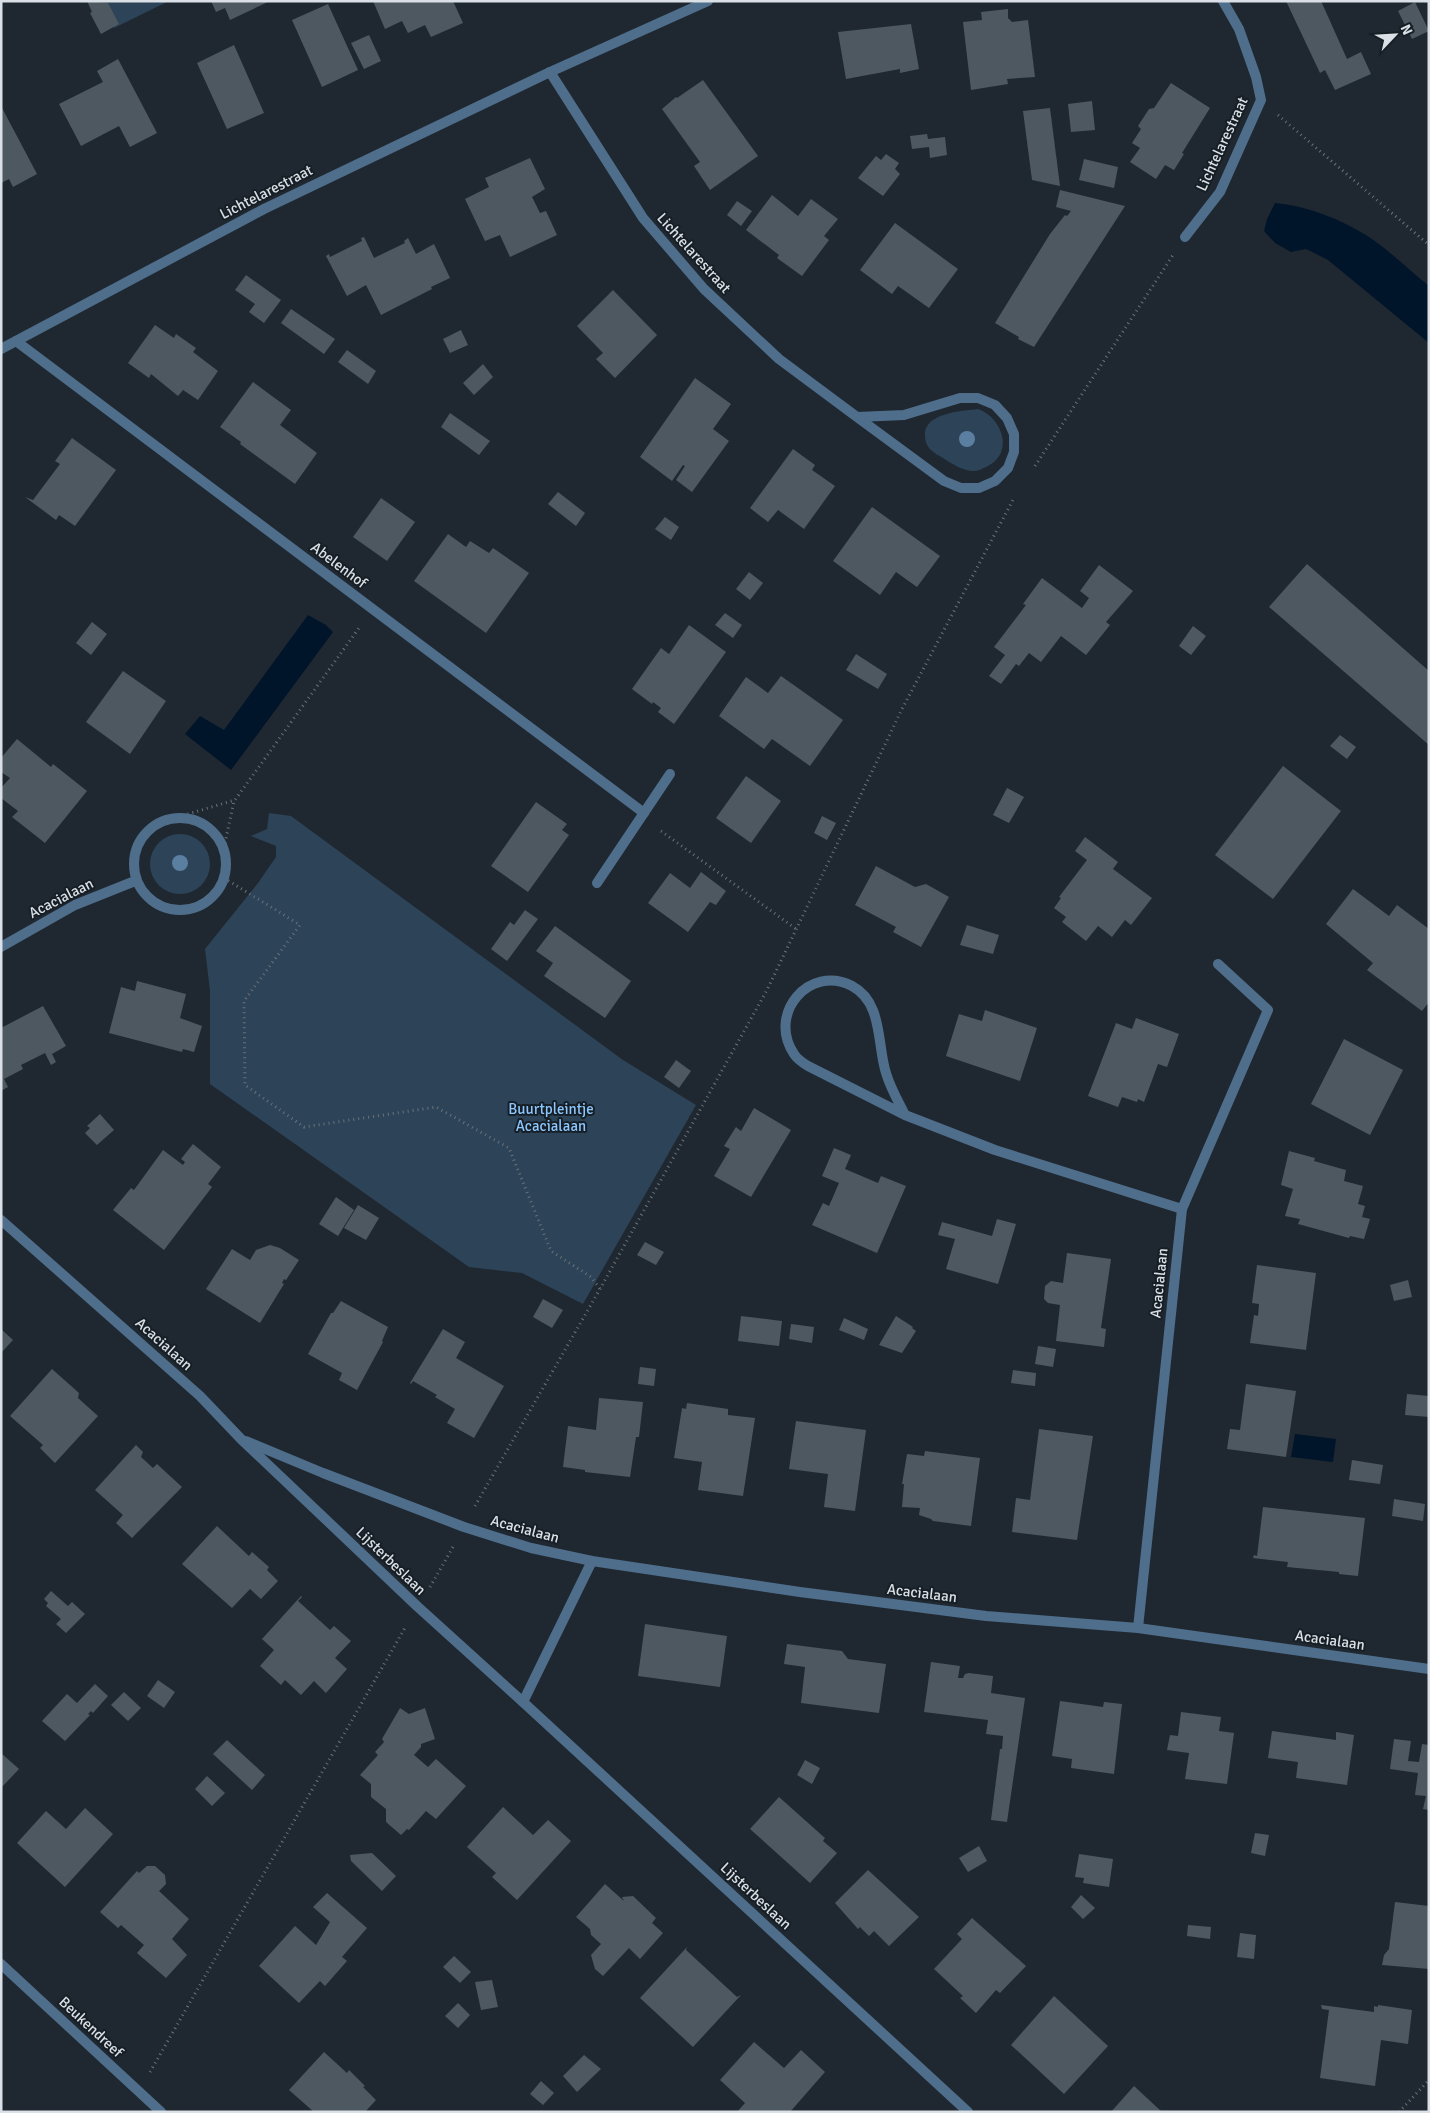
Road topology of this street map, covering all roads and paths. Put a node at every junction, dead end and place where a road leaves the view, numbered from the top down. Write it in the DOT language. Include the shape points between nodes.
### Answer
graph roads {
  1 [pos="708,1"];
  2 [pos="1224,1"];
  3 [pos="550,72"];
  4 [pos="1261,100"];
  5 [pos="1185,237"];
  6 [pos="1429,245"];
  7 [pos="16,341"];
  8 [pos="1,349"];
  9 [pos="857,417"];
  10 [pos="1034,467"];
  11 [pos="1018,491"];
  12 [pos="373,609"];
  13 [pos="670,774"];
  14 [pos="235,800"];
  15 [pos="643,815"];
  16 [pos="178,817"];
  17 [pos="224,848"];
  18 [pos="224,878"];
  19 [pos="135,881"];
  20 [pos="597,883"];
  21 [pos="796,929"];
  22 [pos="1,947"];
  23 [pos="1218,964"];
  24 [pos="905,1115"];
  25 [pos="1182,1209"];
  26 [pos="1,1220"];
  27 [pos="600,1289"];
  28 [pos="241,1439"];
  29 [pos="464,1527"];
  30 [pos="592,1561"];
  31 [pos="418,1607"];
  32 [pos="1138,1628"];
  33 [pos="1429,1669"];
  34 [pos="523,1702"];
  35 [pos="1,1964"];
  36 [pos="1429,2080"];
  37 [pos="139,2092"];
  38 [pos="161,2112"];
  39 [pos="968,2112"];
  40 [pos="1399,2112"];
  1 -- 3 [label="street, Lichtelarestraat"];
  2 -- 4 [label="street, Lichtelarestraat" via="1239,29"];
  3 -- 7 [label="street, Lichtelarestraat" via="264,209"];
  3 -- 9 [label="street, Lichtelarestraat" via="643,218 704,289 779,359"];
  4 -- 5 [label="street, Lichtelarestraat" via="1220,192"];
  4 -- 6 [label="path"];
  5 -- 10 [label="path"];
  7 -- 8 [label="street, Lichtelarestraat"];
  7 -- 12 [label="street, Abelenhof"];
  9 -- 9 [label="street, Lichtelarestraat" via="904,415 960,398 978,398 995,405 1007,418 1014,434 1014,452 1008,468 995,481 979,488 961,488 944,481"];
  11 -- 21 [label="path" via="902,709"];
  12 -- 14 [label="path"];
  12 -- 15 [label="street, Abelenhof"];
  13 -- 15 [label="street"];
  14 -- 16 [label="path"];
  14 -- 17 [label="path"];
  15 -- 20 [label="street"];
  15 -- 21 [label="path"];
  16 -- 17 [label="street" via="197,821 213,832"];
  16 -- 19 [label="street" via="152,826 135,848"];
  17 -- 18 [label="street"];
  18 -- 19 [label="street" via="211,899 191,910 167,910 146,898"];
  18 -- 27 [label="path" via="300,925 244,1001 244,1085 304,1126 436,1107 509,1148 551,1252 591,1277"];
  19 -- 22 [label="street, Acacialaan" via="75,905"];
  21 -- 27 [label="path" via="767,990"];
  23 -- 25 [label="street, Acacialaan" via="1268,1010"];
  24 -- 24 [label="street" via="885,1072 874,1014 866,998 852,986 835,981 818,982 802,991 790,1004 785,1021 786,1039 794,1055 808,1066"];
  24 -- 25 [label="street" via="995,1150"];
  25 -- 32 [label="street, Acacialaan"];
  26 -- 28 [label="street, Acacialaan" via="200,1396"];
  27 -- 29 [label="path"];
  28 -- 29 [label="street, Acacialaan"];
  28 -- 31 [label="street, Lijsterbeslaan"];
  29 -- 30 [label="street, Acacialaan" via="531,1548"];
  29 -- 31 [label="path"];
  30 -- 32 [label="street, Acacialaan" via="986,1616"];
  30 -- 34 [label="street"];
  31 -- 34 [label="street, Lijsterbeslaan"];
  31 -- 37 [label="path"];
  32 -- 33 [label="street, Acacialaan"];
  34 -- 39 [label="street, Lijsterbeslaan"];
  35 -- 37 [label="street, Beukendreef"];
  36 -- 40 [label="path"];
  37 -- 38 [label="street, Beukendreef"];
}
